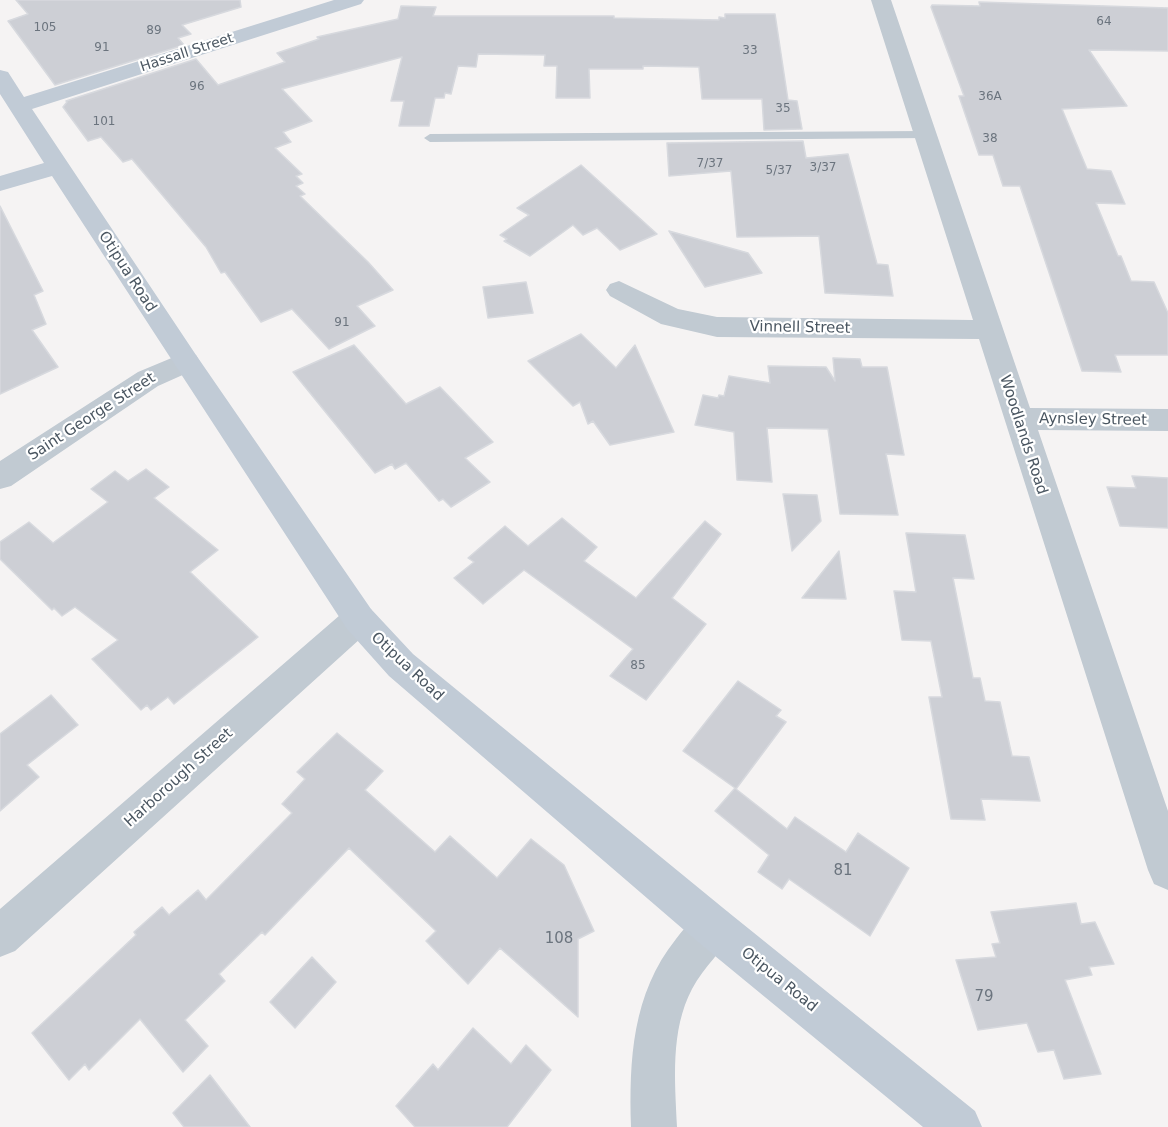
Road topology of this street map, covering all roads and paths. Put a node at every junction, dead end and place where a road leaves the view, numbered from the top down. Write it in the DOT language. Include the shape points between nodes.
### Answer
graph roads {
  1 [pos="354,0"];
  2 [pos="881,0"];
  3 [pos="0,77"];
  4 [pos="20,106"];
  5 [pos="925,135"];
  6 [pos="430,138"];
  7 [pos="58,166"];
  8 [pos="0,184"];
  9 [pos="619,290"];
  10 [pos="989,330"];
  11 [pos="186,362"];
  12 [pos="1018,419"];
  13 [pos="1168,420"];
  14 [pos="0,477"];
  15 [pos="359,619"];
  16 [pos="1168,870"];
  17 [pos="713,927"];
  18 [pos="0,936"];
  19 [pos="654,1127"];
  20 [pos="959,1127"];
  1 -- 4 [label="street, Hassall Street"];
  2 -- 5 [label="street, Woodlands Road"];
  3 -- 4 [label="street, Otipua Road"];
  4 -- 7 [label="street, Otipua Road"];
  5 -- 6 [label="lane"];
  5 -- 10 [label="street, Woodlands Road"];
  7 -- 8 [label="street"];
  7 -- 11 [label="street, Otipua Road"];
  9 -- 10 [label="street, Vinnell Street" via="671,317 717,327"];
  10 -- 12 [label="street, Woodlands Road"];
  11 -- 14 [label="street, Saint George Street" via="148,379"];
  11 -- 15 [label="street, Otipua Road"];
  12 -- 13 [label="street, Aynsley Street"];
  12 -- 16 [label="street, Woodlands Road"];
  15 -- 17 [label="street, Otipua Road" via="401,665"];
  15 -- 18 [label="street, Harborough Street"];
  17 -- 19 [label="street" via="677,973 657,1020 652,1062"];
  17 -- 20 [label="street, Otipua Road"];
}
